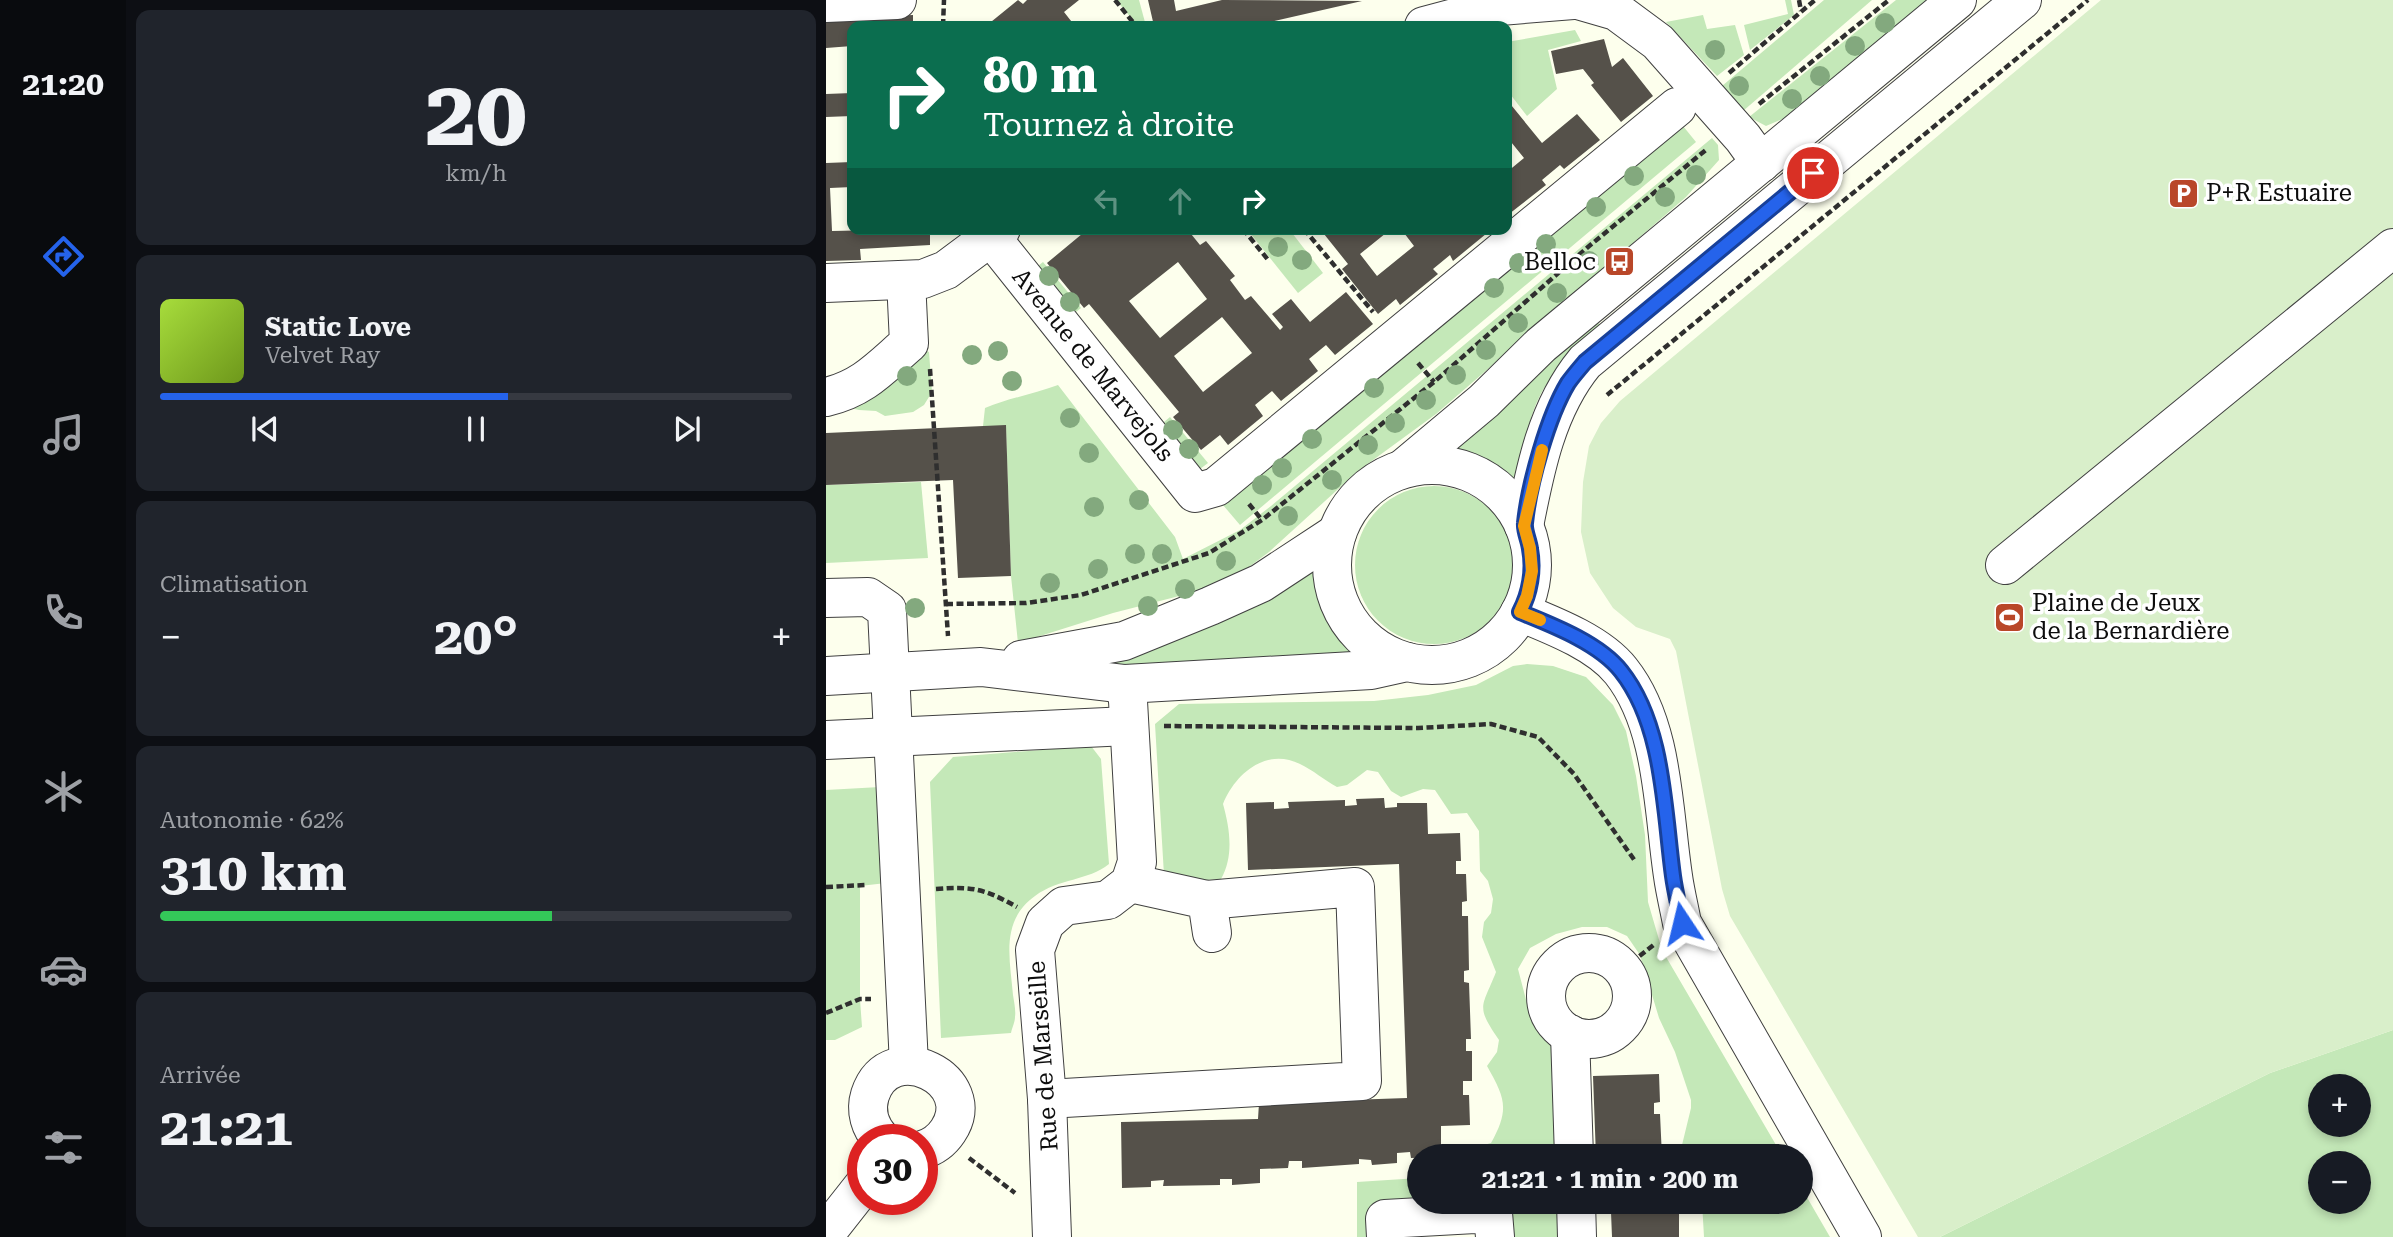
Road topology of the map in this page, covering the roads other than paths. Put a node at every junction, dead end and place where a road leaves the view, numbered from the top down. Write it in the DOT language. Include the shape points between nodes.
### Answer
graph roads {
  1 [pos="897,0"];
  2 [pos="1576,0"];
  3 [pos="1957,0"];
  4 [pos="2022,0"];
  5 [pos="826,3"];
  6 [pos="1499,3"];
  7 [pos="1440,21"];
  8 [pos="1691,101"];
  9 [pos="1761,163"];
  10 [pos="993,235"];
  11 [pos="998,235"];
  12 [pos="2393,248"];
  13 [pos="906,280"];
  14 [pos="826,283"];
  15 [pos="826,397"];
  16 [pos="1404,468"];
  17 [pos="1524,526"];
  18 [pos="1336,533"];
  19 [pos="2005,565"];
  20 [pos="826,598"];
  21 [pos="1520,612"];
  22 [pos="1407,662"];
  23 [pos="965,668"];
  24 [pos="889,672"];
  25 [pos="826,676"];
  26 [pos="1125,684"];
  27 [pos="1128,726"];
  28 [pos="891,736"];
  29 [pos="826,740"];
  30 [pos="1130,883"];
  31 [pos="1570,1034"];
  32 [pos="909,1065"];
  33 [pos="1047,1099"];
  34 [pos="871,1124"];
  35 [pos="938,1139"];
  36 [pos="1574,1144"];
  37 [pos="847,1206"];
  38 [pos="1576,1214"];
  39 [pos="826,1233"];
  40 [pos="1052,1237"];
  41 [pos="1386,1237"];
  42 [pos="1494,1237"];
  43 [pos="1577,1237"];
  44 [pos="1862,1237"];
  1 -- 5 [label="street"];
  2 -- 6 [label="street"];
  2 -- 8 [label="street" via="1616,11 1658,42"];
  3 -- 9 [label="street"];
  4 -- 17 [label="street" via="1585,362 1559,401 1534,477"];
  6 -- 7 [label="street"];
  8 -- 9 [label="street" via="1734,127"];
  8 -- 11 [label="street, Avenue de Marvejols" via="1216,487 1195,493"];
  9 -- 16 [label="street" via="1541,345 1484,401"];
  10 -- 13 [label="street" via="946,270"];
  12 -- 19 [label="street"];
  13 -- 14 [label="street"];
  13 -- 15 [label="street" via="909,343 861,384"];
  16 -- 17 [label="street" via="1442,465 1480,477 1502,493"];
  16 -- 18 [label="street" via="1365,489"];
  17 -- 21 [label="street" via="1532,571"];
  18 -- 22 [label="street" via="1332,578 1348,620 1373,646"];
  18 -- 23 [label="street" via="1261,583 1124,641"];
  20 -- 24 [label="street" via="868,597 887,610"];
  21 -- 22 [label="street" via="1499,640 1473,657 1442,665"];
  21 -- 44 [label="street" via="1598,650 1620,670 1637,697 1663,785 1682,923"];
  22 -- 26 [label="street" via="1371,670"];
  23 -- 24 [label="street"];
  23 -- 26 [label="street"];
  24 -- 25 [label="street"];
  24 -- 28 [label="street"];
  26 -- 27 [label="street"];
  27 -- 28 [label="street"];
  27 -- 30 [label="street" via="1137,862"];
  28 -- 29 [label="street"];
  28 -- 32 [label="street"];
  30 -- 33 [label="street, Rue de Marseille" via="1108,900 1064,906 1045,923 1035,950"];
  30 -- 33 [label="street" via="1210,916 1355,887 1362,1081"];
  31 -- 36 [label="street"];
  32 -- 34 [label="street" via="882,1076 872,1090 868,1102"];
  32 -- 35 [label="street" via="927,1068 940,1077 954,1099 951,1127"];
  33 -- 40 [label="street, Rue de Marseille"];
  37 -- 39 [label="street"];
  38 -- 43 [label="street"];
  41 -- 42 [label="street" via="1385,1219 1493,1213"];
}
